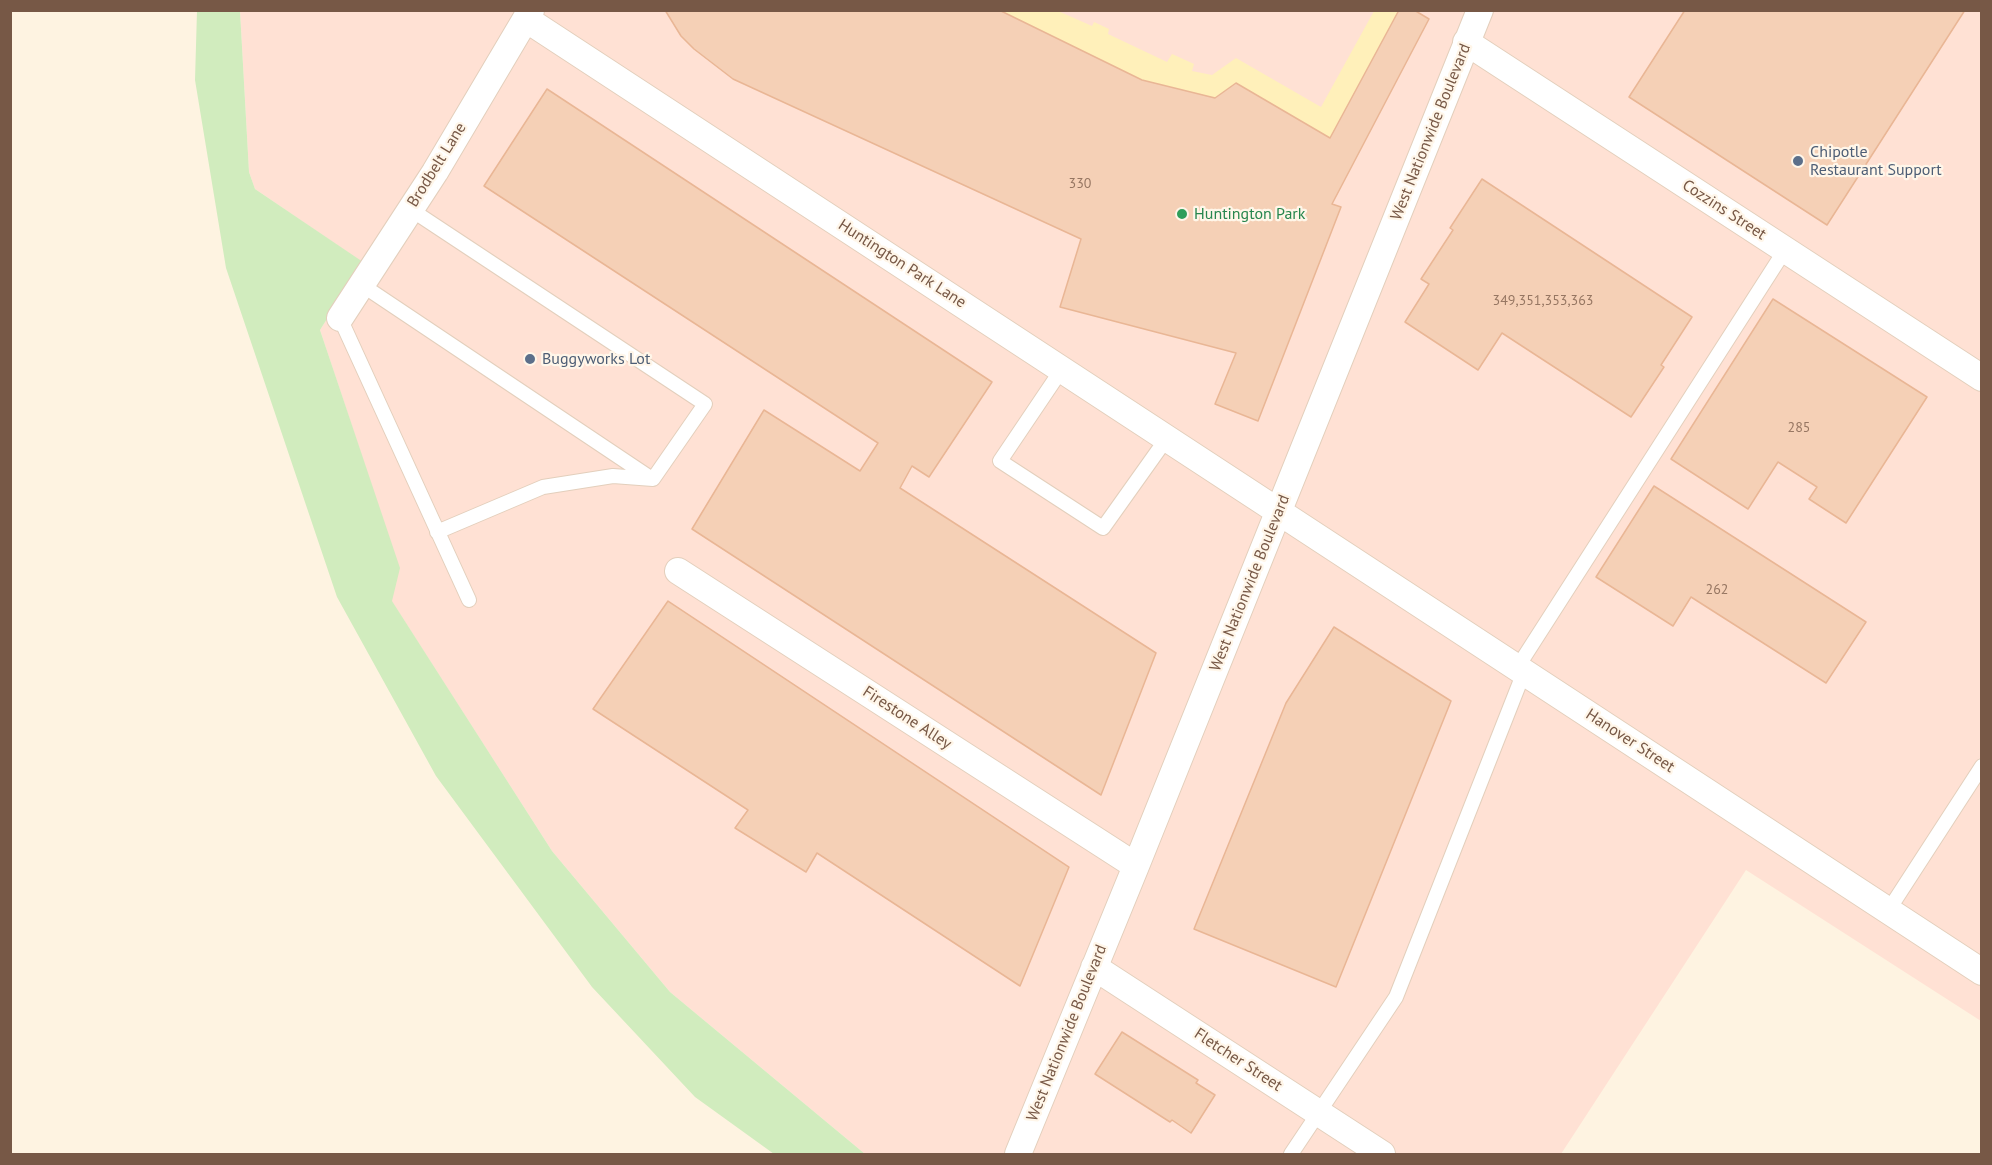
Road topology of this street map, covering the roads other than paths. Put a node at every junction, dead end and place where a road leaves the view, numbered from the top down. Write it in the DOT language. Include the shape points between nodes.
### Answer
graph roads {
  1 [pos="1480,10"];
  2 [pos="528,15"];
  3 [pos="1466,42"];
  4 [pos="410,209"];
  5 [pos="1785,250"];
  6 [pos="362,285"];
  7 [pos="340,318"];
  8 [pos="1062,369"];
  9 [pos="1982,378"];
  10 [pos="1167,438"];
  11 [pos="653,479"];
  12 [pos="1278,511"];
  13 [pos="437,532"];
  14 [pos="678,571"];
  15 [pos="469,600"];
  16 [pos="1520,670"];
  17 [pos="1982,766"];
  18 [pos="1136,866"];
  19 [pos="1888,911"];
  20 [pos="1094,967"];
  21 [pos="1982,972"];
  22 [pos="1319,1113"];
  23 [pos="1018,1155"];
  24 [pos="1292,1155"];
  25 [pos="1382,1155"];
  1 -- 3 [label="street, West Nationwide Boulevard"];
  2 -- 4 [label="street, Brodbelt Lane"];
  2 -- 8 [label="street, Huntington Park Lane"];
  3 -- 5 [label="street, Cozzins Street"];
  3 -- 12 [label="street, West Nationwide Boulevard"];
  4 -- 6 [label="street, Brodbelt Lane"];
  4 -- 11 [label="lane" via="705,404"];
  5 -- 9 [label="street, Cozzins Street"];
  5 -- 16 [label="lane"];
  6 -- 7 [label="street, Brodbelt Lane"];
  6 -- 11 [label="lane"];
  7 -- 13 [label="lane"];
  8 -- 10 [label="street, Huntington Park Lane"];
  8 -- 10 [label="lane" via="1000,462 1103,528"];
  10 -- 12 [label="street, Huntington Park Lane"];
  11 -- 13 [label="lane" via="613,476 543,487"];
  12 -- 16 [label="street, Hanover Street"];
  12 -- 18 [label="street, West Nationwide Boulevard"];
  13 -- 15 [label="lane"];
  14 -- 18 [label="street, Firestone Alley"];
  16 -- 19 [label="street, Hanover Street"];
  16 -- 22 [label="lane" via="1396,997"];
  17 -- 19 [label="lane"];
  18 -- 20 [label="street, West Nationwide Boulevard"];
  19 -- 21 [label="street, Hanover Street"];
  20 -- 22 [label="street, Fletcher Street"];
  20 -- 23 [label="street, West Nationwide Boulevard"];
  22 -- 24 [label="lane"];
  22 -- 25 [label="street, Fletcher Street"];
}
